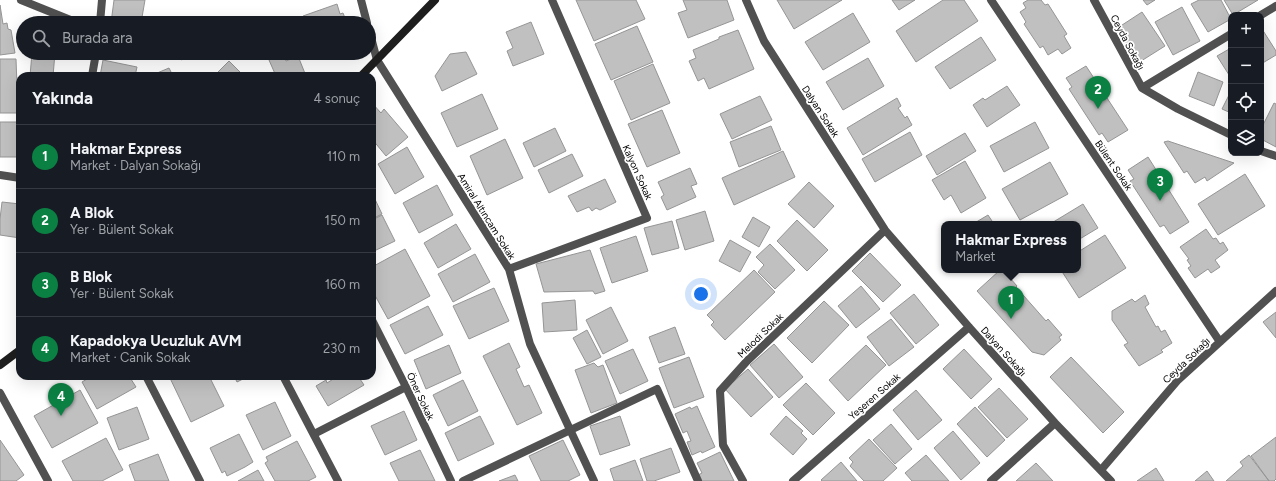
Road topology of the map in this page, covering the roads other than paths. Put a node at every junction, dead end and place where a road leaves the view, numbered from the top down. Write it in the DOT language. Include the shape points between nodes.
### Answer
graph roads {
  1 [pos="21,0"];
  2 [pos="102,0"];
  3 [pos="361,0"];
  4 [pos="435,0"];
  5 [pos="552,0"];
  6 [pos="746,0"];
  7 [pos="991,0"];
  8 [pos="1094,0"];
  9 [pos="1276,6"];
  10 [pos="1264,13"];
  11 [pos="61,16"];
  12 [pos="101,16"];
  13 [pos="365,16"];
  14 [pos="1228,36"];
  15 [pos="376,56"];
  16 [pos="95,60"];
  17 [pos="377,60"];
  18 [pos="93,72"];
  19 [pos="365,72"];
  20 [pos="1142,88"];
  21 [pos="1228,134"];
  22 [pos="1264,151"];
  23 [pos="1276,156"];
  24 [pos="0,175"];
  25 [pos="16,177"];
  26 [pos="885,230"];
  27 [pos="509,269"];
  28 [pos="1276,291"];
  29 [pos="969,327"];
  30 [pos="376,328"];
  31 [pos="1220,342"];
  32 [pos="16,353"];
  33 [pos="0,365"];
  34 [pos="148,380"];
  35 [pos="285,380"];
  36 [pos="406,387"];
  37 [pos="0,393"];
  38 [pos="1055,423"];
  39 [pos="570,430"];
  40 [pos="314,434"];
  41 [pos="1101,470"];
  42 [pos="48,481"];
  43 [pos="200,481"];
  44 [pos="338,481"];
  45 [pos="451,481"];
  46 [pos="462,481"];
  47 [pos="594,481"];
  48 [pos="698,481"];
  49 [pos="743,481"];
  50 [pos="793,481"];
  51 [pos="991,481"];
  52 [pos="1111,481"];
  1 -- 11 [label="street"];
  2 -- 12 [label="street"];
  3 -- 13 [label="street"];
  4 -- 17 [label="main road"];
  5 -- 27 [label="street, Kalyon Sokak" via="647,218"];
  6 -- 26 [label="street, Dalyan Sokak" via="764,41"];
  7 -- 31 [label="street, Bülent Sokak"];
  8 -- 20 [label="street, Ceyda Sokağı"];
  9 -- 10 [label="street"];
  14 -- 20 [label="street"];
  15 -- 17 [label="street, Amiral Altıncam Sokak"];
  16 -- 18 [label="street"];
  17 -- 19 [label="main road"];
  17 -- 27 [label="street, Amiral Altıncam Sokak"];
  20 -- 21 [label="street"];
  22 -- 23 [label="street"];
  24 -- 25 [label="street"];
  26 -- 29 [label="street, Dalyan Sokağı"];
  26 -- 49 [label="street, Melodi Sokak" via="747,361 720,391 723,445"];
  27 -- 39 [label="street, Amiral Altıncam Sokak" via="530,344"];
  28 -- 31 [label="street, Ceyda Sokağı"];
  29 -- 38 [label="street, Dalyan Sokağı"];
  29 -- 50 [label="street, Yeşeren Sokak"];
  30 -- 36 [label="street, Öner Sokak"];
  31 -- 41 [label="street, Ceyda Sokağı" via="1178,380"];
  32 -- 33 [label="main road"];
  34 -- 43 [label="street"];
  35 -- 40 [label="street"];
  36 -- 40 [label="street"];
  36 -- 45 [label="street, Öner Sokak"];
  37 -- 42 [label="street"];
  38 -- 41 [label="street, Dalyan Sokağı"];
  38 -- 51 [label="street"];
  39 -- 46 [label="street"];
  39 -- 47 [label="street, Amiral Altıncam Sokak"];
  39 -- 48 [label="street" via="657,389"];
  40 -- 44 [label="street"];
  41 -- 52 [label="street, Dalyan Sokağı"];
}
